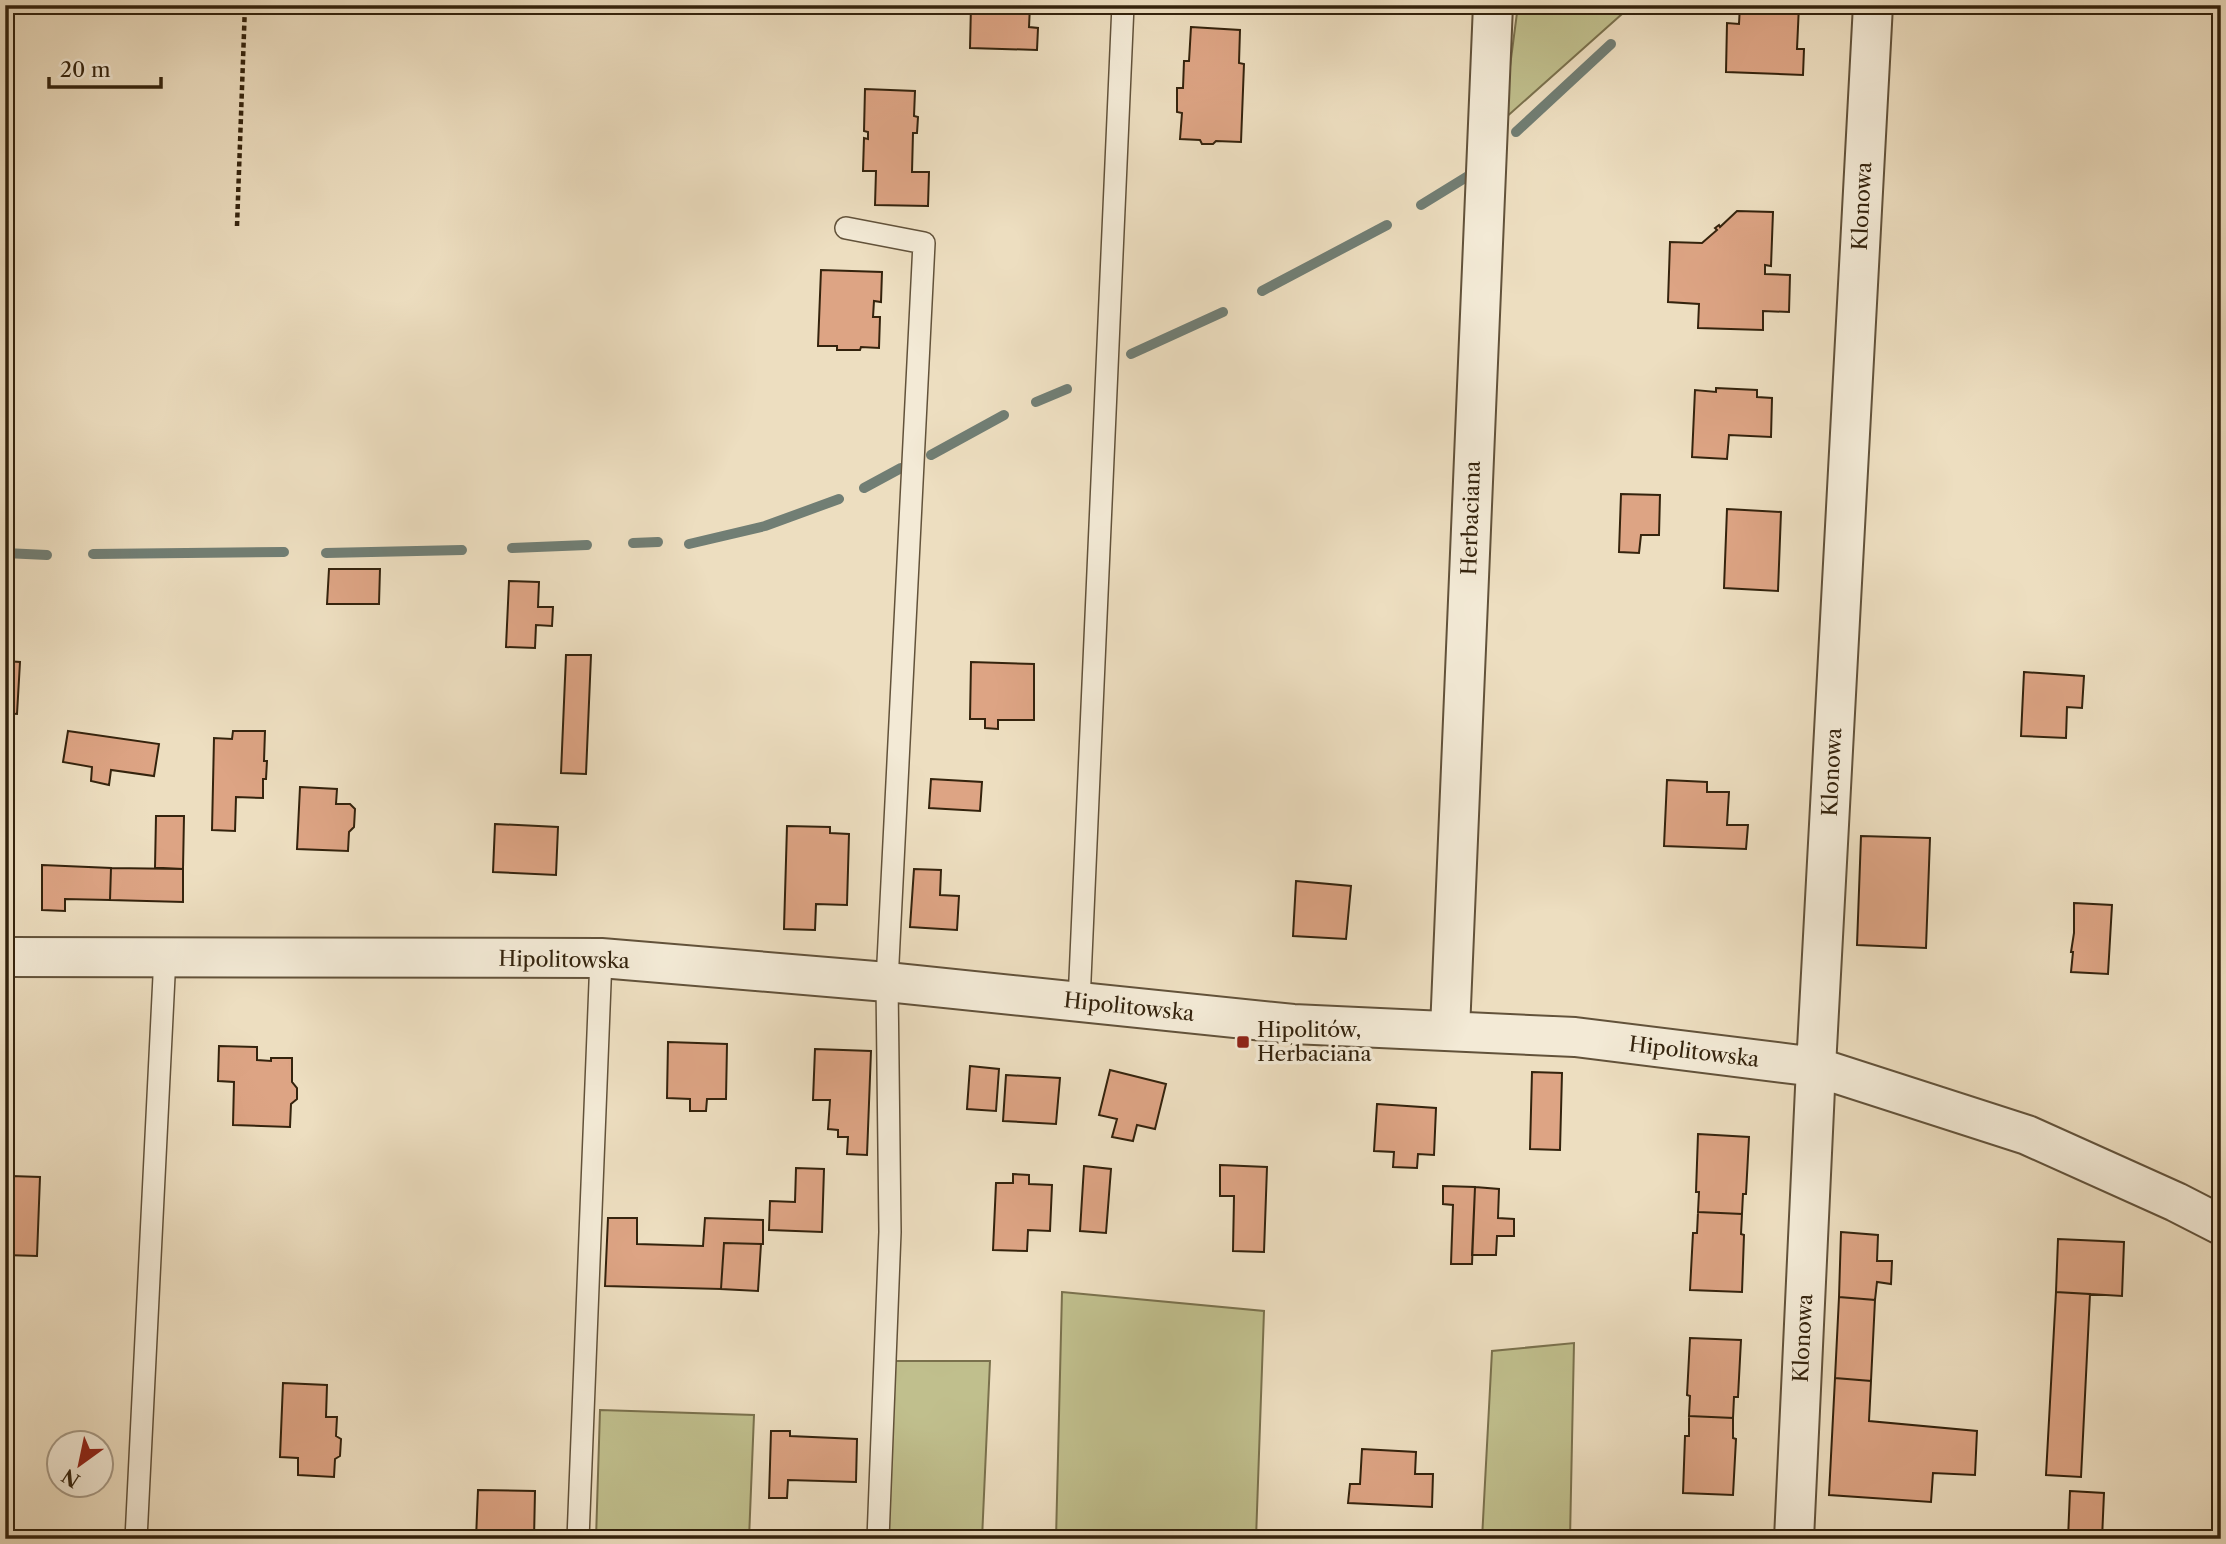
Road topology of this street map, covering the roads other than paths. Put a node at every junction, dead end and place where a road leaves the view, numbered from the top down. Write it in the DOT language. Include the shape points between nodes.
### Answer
graph roads {
  1 [pos="1124,5"];
  2 [pos="1493,5"];
  3 [pos="1873,5"];
  4 [pos="846,228"];
  5 [pos="165,956"];
  6 [pos="5,957"];
  7 [pos="601,958"];
  8 [pos="887,982"];
  9 [pos="1079,1002"];
  10 [pos="1450,1030"];
  11 [pos="1816,1066"];
  12 [pos="2221,1225"];
  13 [pos="135,1539"];
  14 [pos="578,1539"];
  15 [pos="878,1539"];
  16 [pos="1794,1539"];
  1 -- 9 [label="lane"];
  2 -- 10 [label="street, Herbaciana"];
  3 -- 11 [label="street, Klonowa"];
  4 -- 8 [label="lane" via="924,243"];
  5 -- 6 [label="street, Hipolitowska"];
  5 -- 7 [label="street, Hipolitowska"];
  5 -- 13 [label="lane"];
  7 -- 8 [label="street, Hipolitowska"];
  7 -- 14 [label="lane"];
  8 -- 9 [label="street, Hipolitowska"];
  8 -- 15 [label="lane" via="890,1232"];
  9 -- 10 [label="street, Hipolitowska" via="1293,1024"];
  10 -- 11 [label="street, Hipolitowska" via="1575,1037"];
  11 -- 12 [label="street, Hipolitowska" via="2027,1135"];
  11 -- 16 [label="street, Klonowa"];
}
